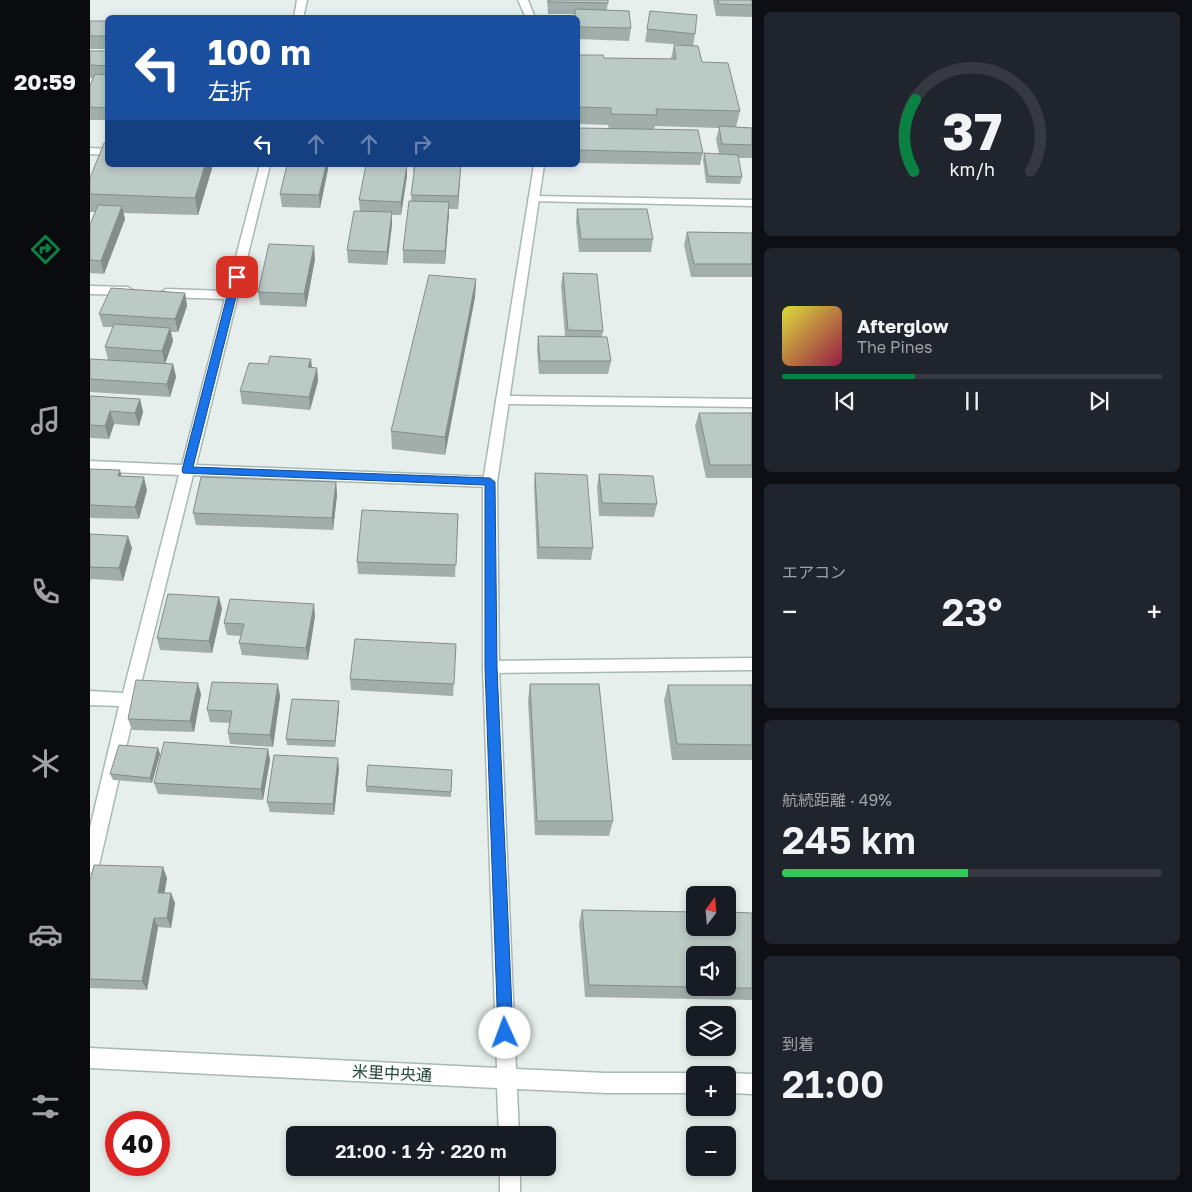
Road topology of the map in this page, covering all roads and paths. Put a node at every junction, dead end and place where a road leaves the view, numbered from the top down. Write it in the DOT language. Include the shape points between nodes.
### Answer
graph roads {
  1 [pos="302,0"];
  2 [pos="523,0"];
  3 [pos="299,15"];
  4 [pos="529,15"];
  5 [pos="90,151"];
  6 [pos="105,152"];
  7 [pos="264,167"];
  8 [pos="539,167"];
  9 [pos="534,199"];
  10 [pos="752,203"];
  11 [pos="90,290"];
  12 [pos="137,292"];
  13 [pos="156,292"];
  14 [pos="232,296"];
  15 [pos="503,400"];
  16 [pos="752,403"];
  17 [pos="90,466"];
  18 [pos="187,470"];
  19 [pos="490,482"];
  20 [pos="752,664"];
  21 [pos="491,667"];
  22 [pos="90,698"];
  23 [pos="129,700"];
  24 [pos="90,865"];
  25 [pos="90,1058"];
  26 [pos="506,1078"];
  27 [pos="686,1083"];
  28 [pos="736,1084"];
  29 [pos="752,1084"];
  30 [pos="509,1126"];
  31 [pos="510,1176"];
  32 [pos="510,1192"];
  1 -- 3 [label="street"];
  2 -- 4 [label="street"];
  5 -- 6 [label="street"];
  7 -- 14 [label="street"];
  8 -- 9 [label="street"];
  9 -- 10 [label="street"];
  9 -- 15 [label="street"];
  11 -- 12 [label="street"];
  13 -- 14 [label="street"];
  14 -- 18 [label="street"];
  15 -- 16 [label="street"];
  15 -- 19 [label="street"];
  17 -- 18 [label="street"];
  18 -- 19 [label="street"];
  18 -- 23 [label="street"];
  19 -- 21 [label="street"];
  20 -- 21 [label="street"];
  21 -- 26 [label="street"];
  22 -- 23 [label="street"];
  23 -- 24 [label="street"];
  25 -- 26 [label="street, 米里中央通"];
  26 -- 27 [label="street, 米里中央通"];
  26 -- 30 [label="street"];
  28 -- 29 [label="street"];
  31 -- 32 [label="street"];
}
